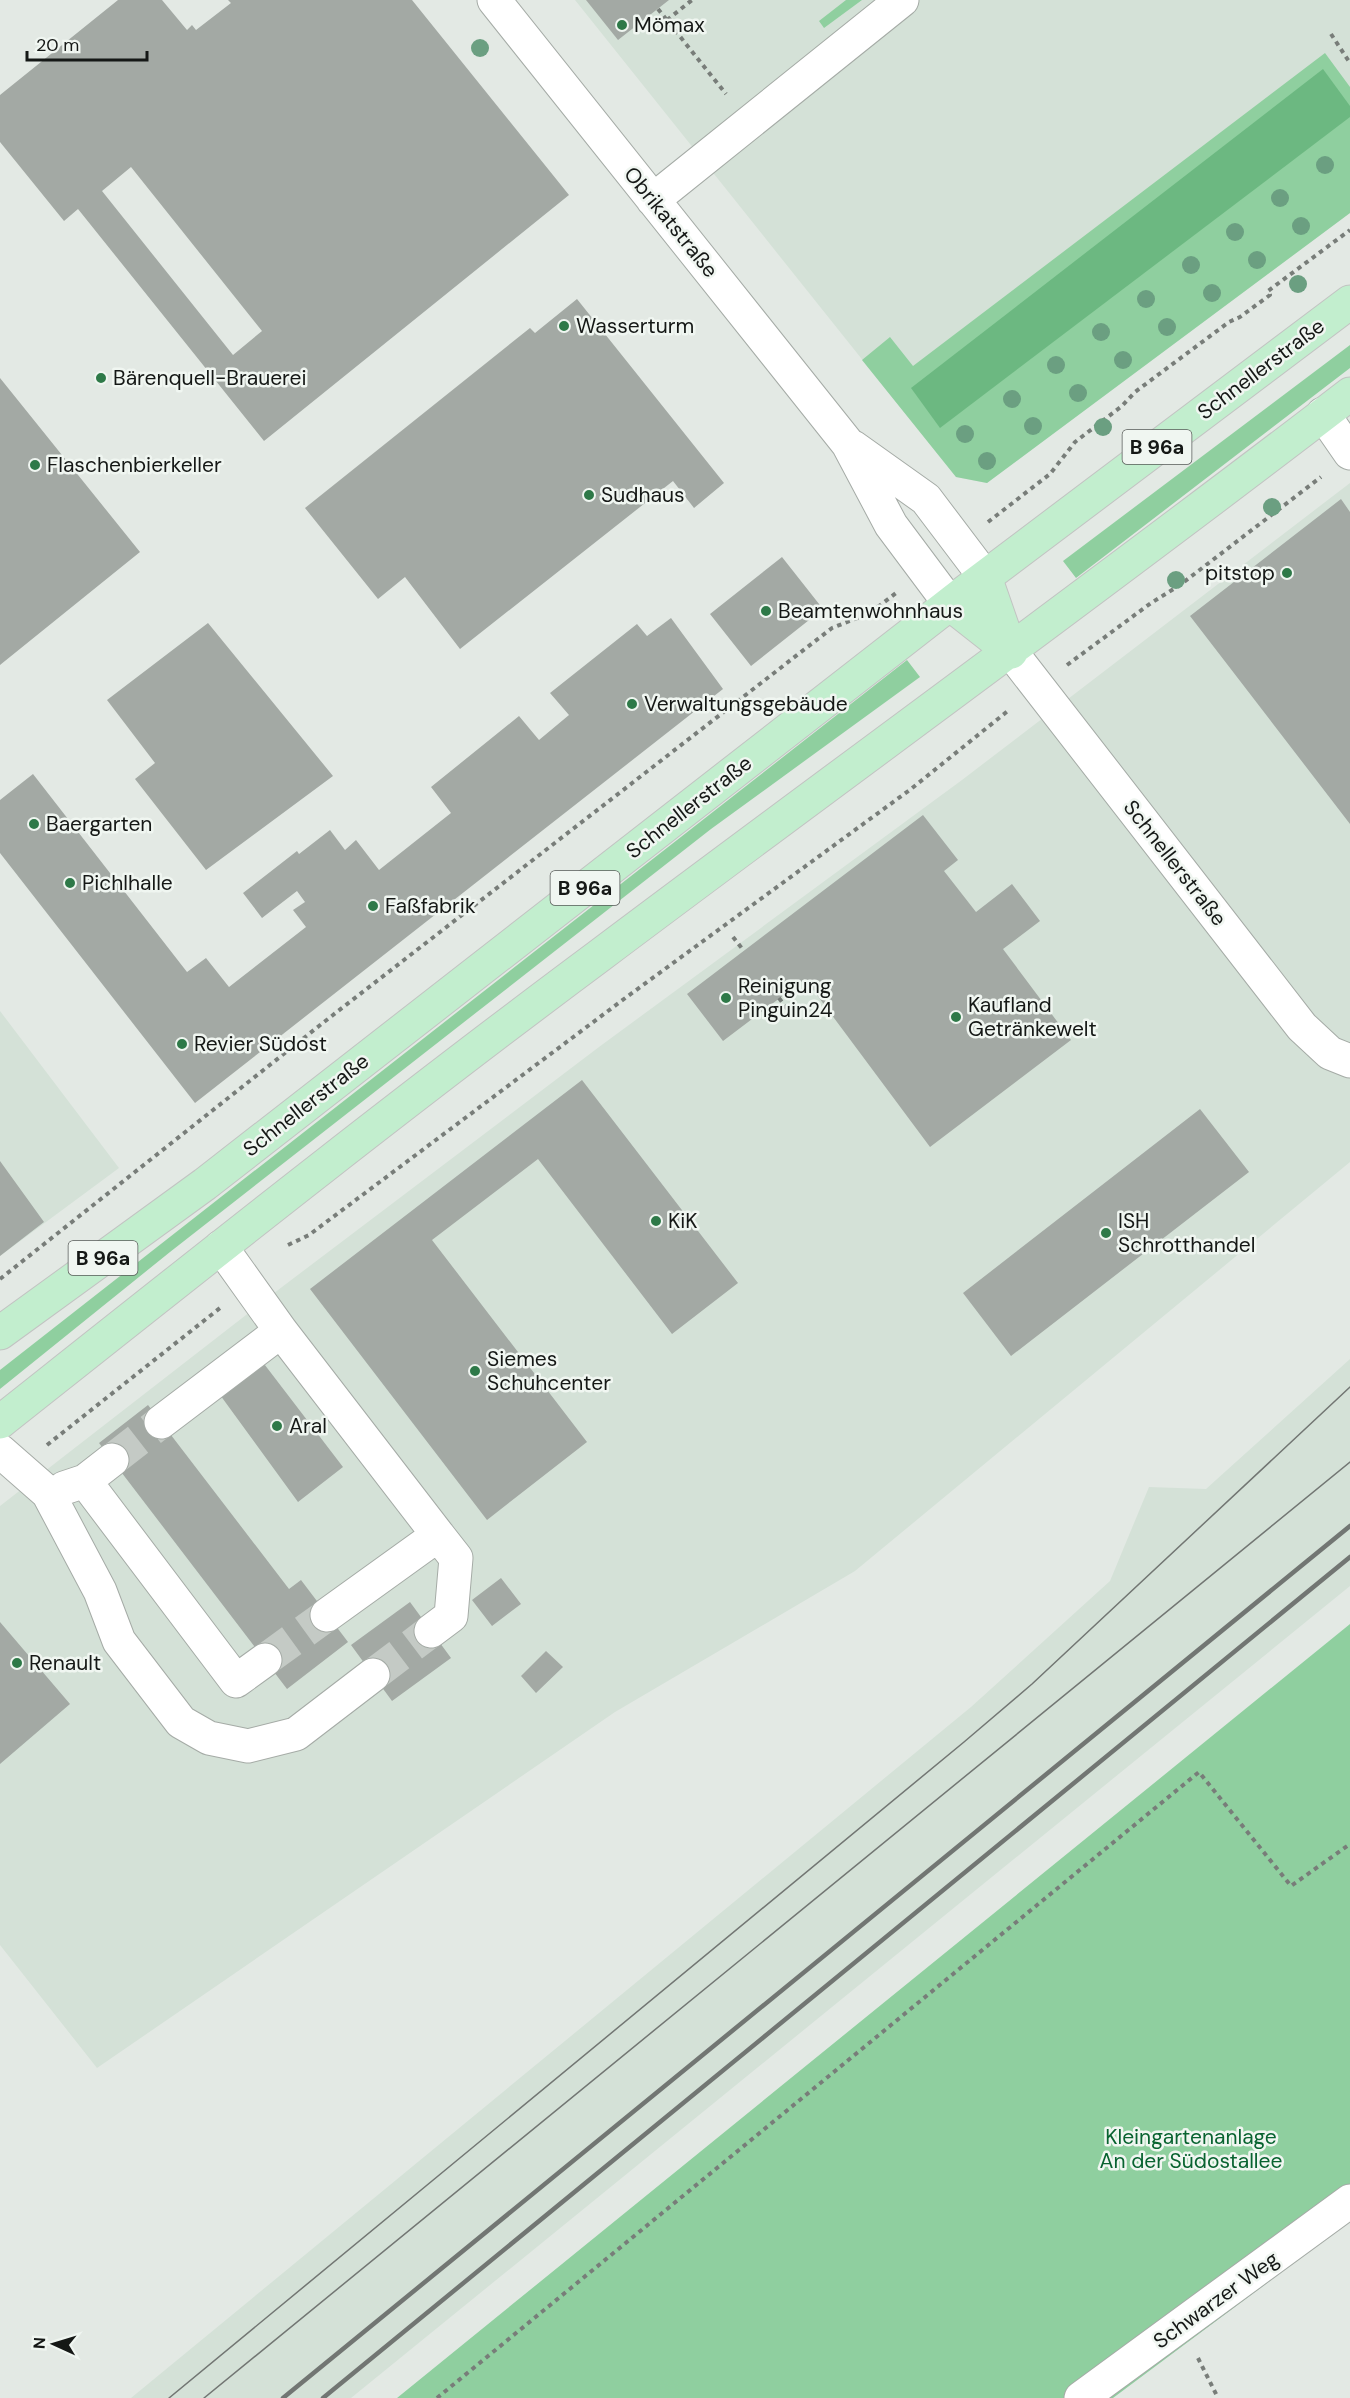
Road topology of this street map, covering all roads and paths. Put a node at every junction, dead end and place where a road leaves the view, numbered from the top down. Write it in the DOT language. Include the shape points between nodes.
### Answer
graph roads {
  1 [pos="494,0"];
  2 [pos="692,0"];
  3 [pos="902,0"];
  4 [pos="658,9"];
  5 [pos="667,20"];
  6 [pos="1331,34"];
  7 [pos="1350,63"];
  8 [pos="748,124"];
  9 [pos="652,200"];
  10 [pos="1350,230"];
  11 [pos="1350,302"];
  12 [pos="1350,394"];
  13 [pos="1323,414"];
  14 [pos="848,444"];
  15 [pos="1350,453"];
  16 [pos="1322,476"];
  17 [pos="1015,501"];
  18 [pos="985,577"];
  19 [pos="950,604"];
  20 [pos="870,613"];
  21 [pos="1117,628"];
  22 [pos="1011,652"];
  23 [pos="969,741"];
  24 [pos="733,937"];
  25 [pos="744,951"];
  26 [pos="779,998"];
  27 [pos="794,1018"];
  28 [pos="1350,1061"];
  29 [pos="221,1247"];
  30 [pos="0,1279"];
  31 [pos="249,1285"];
  32 [pos="281,1330"];
  33 [pos="0,1333"];
  34 [pos="0,1422"];
  35 [pos="161,1422"];
  36 [pos="9,1459"];
  37 [pos="112,1460"];
  38 [pos="85,1481"];
  39 [pos="48,1493"];
  40 [pos="438,1535"];
  41 [pos="327,1615"];
  42 [pos="431,1631"];
  43 [pos="265,1660"];
  44 [pos="373,1675"];
  45 [pos="1350,1844"];
  46 [pos="1350,2201"];
  47 [pos="1182,2326"];
  48 [pos="437,2398"];
  49 [pos="1081,2398"];
  50 [pos="1218,2398"];
  1 -- 9 [label="street, Obrikatstraße"];
  2 -- 5 [label="path"];
  3 -- 8 [label="street"];
  4 -- 5 [label="path"];
  5 -- 8 [label="path"];
  6 -- 7 [label="path"];
  8 -- 9 [label="street"];
  9 -- 14 [label="street, Obrikatstraße"];
  10 -- 17 [label="path" via="1268,291 1270,296 1229,322 1075,442 1050,474"];
  11 -- 18 [label="main road, Schnellerstraße / B 96a"];
  12 -- 13 [label="main road, B 96a"];
  13 -- 15 [label="street"];
  13 -- 22 [label="main road, B 96a"];
  14 -- 18 [label="street, Obrikatstraße" via="926,500"];
  14 -- 19 [label="street, Obrikatstraße" via="891,525"];
  16 -- 21 [label="path"];
  18 -- 19 [label="main road, Schnellerstraße / B 96a"];
  18 -- 22 [label="main road"];
  19 -- 22 [label="main road"];
  19 -- 33 [label="main road, Schnellerstraße / B 96a" via="205,1184"];
  20 -- 30 [label="path" via="832,628"];
  22 -- 28 [label="street, Schnellerstraße" via="1302,1027 1330,1053"];
  22 -- 29 [label="main road, B 96a" via="589,963"];
  23 -- 31 [label="path" via="911,789 318,1228 272,1252"];
  24 -- 25 [label="path"];
  26 -- 27 [label="path"];
  29 -- 31 [label="street"];
  29 -- 34 [label="main road, B 96a"];
  31 -- 32 [label="street"];
  31 -- 36 [label="path"];
  32 -- 35 [label="street"];
  32 -- 40 [label="street"];
  36 -- 39 [label="street"];
  37 -- 38 [label="street"];
  38 -- 39 [label="street"];
  38 -- 43 [label="street" via="236,1681"];
  39 -- 44 [label="street" via="99,1591 119,1641 182,1722 209,1738 248,1746 296,1734"];
  40 -- 41 [label="street"];
  40 -- 42 [label="street" via="456,1558 451,1616"];
  45 -- 48 [label="path" via="1291,1886 1198,1772"];
  46 -- 47 [label="street, Schwarzer Weg"];
  47 -- 49 [label="street, Schwarzer Weg"];
  47 -- 50 [label="path"];
}
